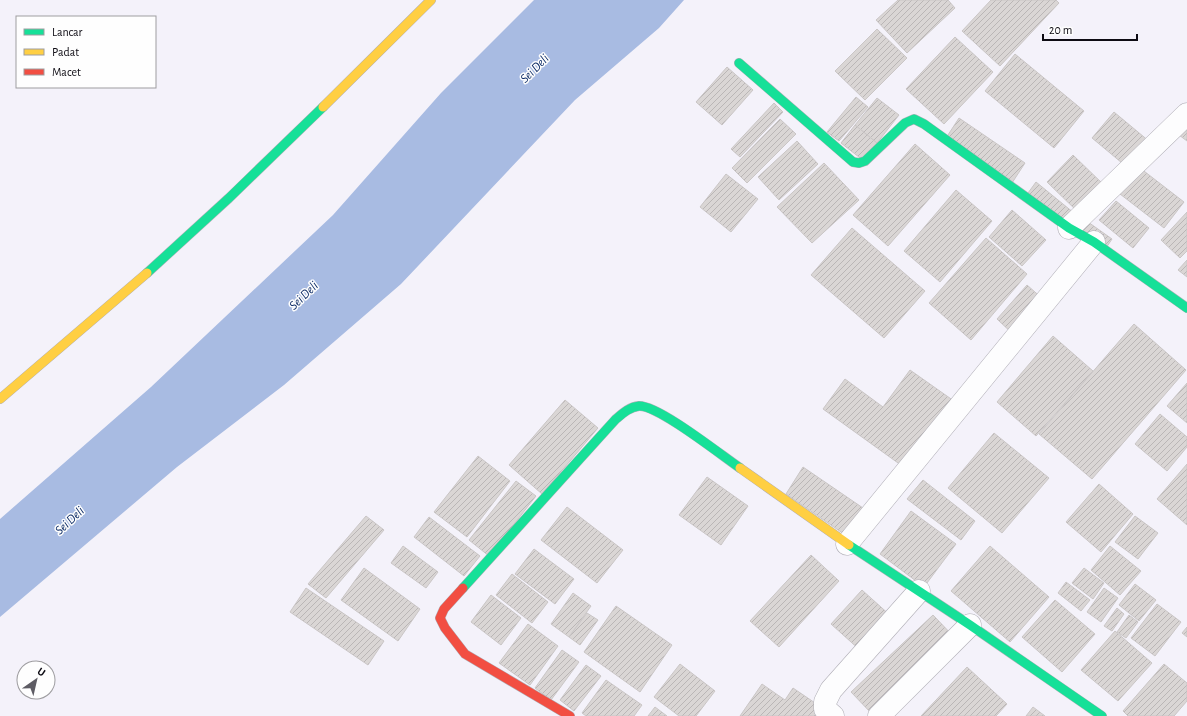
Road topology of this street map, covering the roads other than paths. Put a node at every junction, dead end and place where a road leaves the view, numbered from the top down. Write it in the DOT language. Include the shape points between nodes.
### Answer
graph roads {
  1 [pos="431,0"];
  2 [pos="739,63"];
  3 [pos="1187,114"];
  4 [pos="1069,228"];
  5 [pos="1094,242"];
  6 [pos="1187,308"];
  7 [pos="0,398"];
  8 [pos="847,544"];
  9 [pos="919,591"];
  10 [pos="970,625"];
  11 [pos="570,716"];
  12 [pos="833,716"];
  13 [pos="879,716"];
  14 [pos="1102,716"];
  1 -- 7 [label="street" via="199,226"];
  2 -- 4 [label="street" via="853,162 865,161 905,123 914,119"];
  3 -- 4 [label="street"];
  4 -- 5 [label="street"];
  5 -- 6 [label="street"];
  5 -- 8 [label="street"];
  8 -- 9 [label="street"];
  8 -- 11 [label="street" via="663,414 650,407 637,406 626,410 450,602 440,618 465,654"];
  9 -- 10 [label="street"];
  9 -- 12 [label="street" via="831,690 825,702 825,710"];
  10 -- 13 [label="street"];
  10 -- 14 [label="street"];
}
